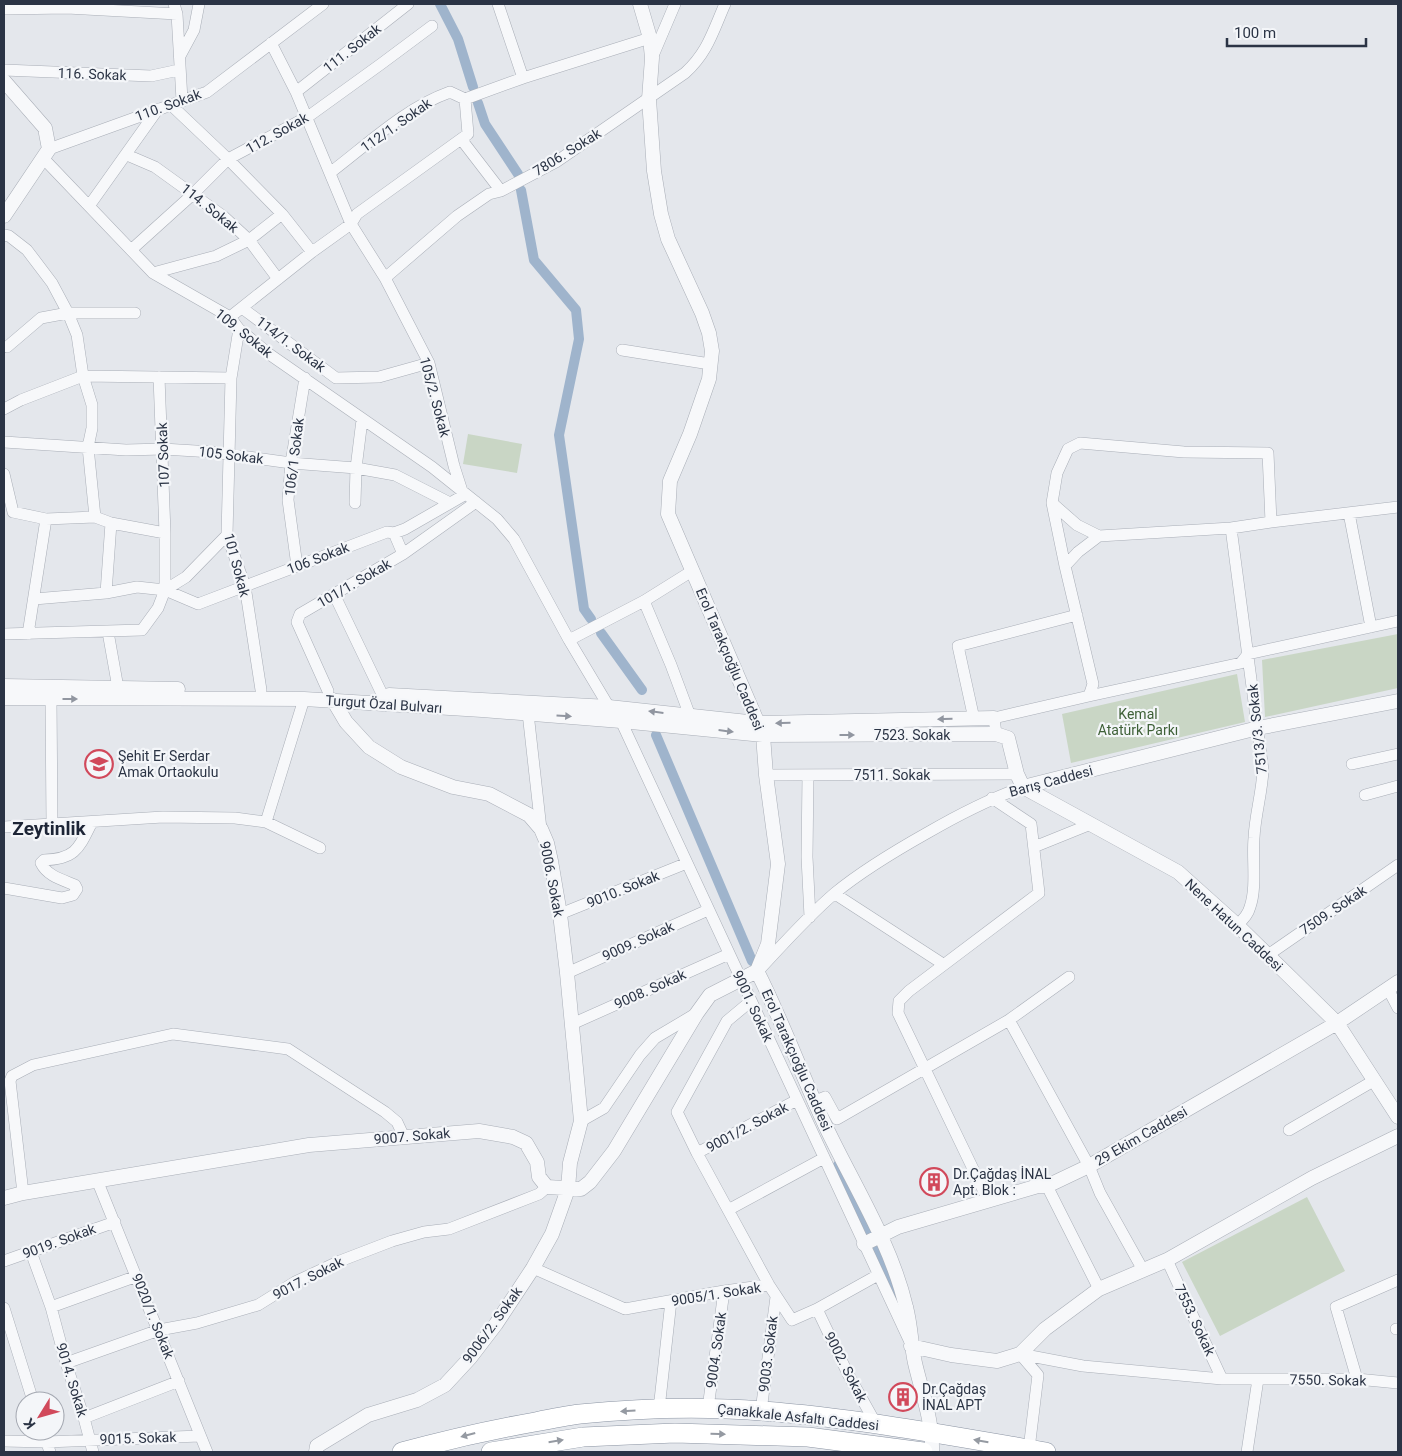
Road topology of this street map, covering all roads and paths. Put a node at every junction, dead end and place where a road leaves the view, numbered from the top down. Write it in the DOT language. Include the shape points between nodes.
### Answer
graph roads {
  1 [pos="199,4"];
  2 [pos="323,4"];
  3 [pos="408,4"];
  4 [pos="498,4"];
  5 [pos="640,4"];
  6 [pos="675,4"];
  7 [pos="725,4"];
  8 [pos="67,6"];
  9 [pos="4,9"];
  10 [pos="175,9"];
  11 [pos="432,26"];
  12 [pos="650,38"];
  13 [pos="271,43"];
  14 [pos="180,56"];
  15 [pos="652,58"];
  16 [pos="4,70"];
  17 [pos="179,70"];
  18 [pos="523,78"];
  19 [pos="4,81"];
  20 [pos="296,92"];
  21 [pos="464,99"];
  22 [pos="649,99"];
  23 [pos="182,100"];
  24 [pos="170,104"];
  25 [pos="158,109"];
  26 [pos="307,117"];
  27 [pos="461,139"];
  28 [pos="46,153"];
  29 [pos="127,155"];
  30 [pos="228,159"];
  31 [pos="331,172"];
  32 [pos="501,191"];
  33 [pos="193,194"];
  34 [pos="89,206"];
  35 [pos="282,214"];
  36 [pos="4,216"];
  37 [pos="351,224"];
  38 [pos="4,235"];
  39 [pos="249,240"];
  40 [pos="131,250"];
  41 [pos="312,252"];
  42 [pos="154,273"];
  43 [pos="385,278"];
  44 [pos="278,279"];
  45 [pos="242,308"];
  46 [pos="68,313"];
  47 [pos="135,313"];
  48 [pos="230,317"];
  49 [pos="239,329"];
  50 [pos="5,346"];
  51 [pos="622,350"];
  52 [pos="429,364"];
  53 [pos="710,364"];
  54 [pos="83,376"];
  55 [pos="159,377"];
  56 [pos="231,378"];
  57 [pos="305,378"];
  58 [pos="4,409"];
  59 [pos="362,420"];
  60 [pos="4,442"];
  61 [pos="88,447"];
  62 [pos="163,449"];
  63 [pos="229,454"];
  64 [pos="291,463"];
  65 [pos="356,468"];
  66 [pos="4,474"];
  67 [pos="464,492"];
  68 [pos="476,502"];
  69 [pos="355,503"];
  70 [pos="450,503"];
  71 [pos="1052,503"];
  72 [pos="1398,507"];
  73 [pos="8,512"];
  74 [pos="1349,513"];
  75 [pos="95,516"];
  76 [pos="46,519"];
  77 [pos="1271,522"];
  78 [pos="111,523"];
  79 [pos="1232,528"];
  80 [pos="165,533"];
  81 [pos="394,533"];
  82 [pos="227,535"];
  83 [pos="1099,536"];
  84 [pos="403,554"];
  85 [pos="297,566"];
  86 [pos="1065,566"];
  87 [pos="692,572"];
  88 [pos="245,586"];
  89 [pos="165,590"];
  90 [pos="106,593"];
  91 [pos="334,594"];
  92 [pos="34,599"];
  93 [pos="644,601"];
  94 [pos="1078,615"];
  95 [pos="1398,621"];
  96 [pos="1371,627"];
  97 [pos="108,632"];
  98 [pos="4,634"];
  99 [pos="28,634"];
  100 [pos="570,640"];
  101 [pos="1248,654"];
  102 [pos="4,686"];
  103 [pos="262,690"];
  104 [pos="120,693"];
  105 [pos="382,694"];
  106 [pos="330,696"];
  107 [pos="1089,696"];
  108 [pos="4,698"];
  109 [pos="50,699"];
  110 [pos="304,699"];
  111 [pos="1398,701"];
  112 [pos="609,707"];
  113 [pos="528,714"];
  114 [pos="690,716"];
  115 [pos="974,718"];
  116 [pos="994,718"];
  117 [pos="620,720"];
  118 [pos="1258,728"];
  119 [pos="760,729"];
  120 [pos="996,734"];
  121 [pos="1398,754"];
  122 [pos="1352,764"];
  123 [pos="766,775"];
  124 [pos="808,775"];
  125 [pos="1020,780"];
  126 [pos="1398,786"];
  127 [pos="1365,795"];
  128 [pos="992,798"];
  129 [pos="92,822"];
  130 [pos="266,822"];
  131 [pos="52,824"];
  132 [pos="1091,824"];
  133 [pos="4,827"];
  134 [pos="541,829"];
  135 [pos="320,848"];
  136 [pos="1034,848"];
  137 [pos="687,863"];
  138 [pos="1398,865"];
  139 [pos="4,888"];
  140 [pos="835,894"];
  141 [pos="708,910"];
  142 [pos="560,914"];
  143 [pos="810,917"];
  144 [pos="1237,925"];
  145 [pos="729,954"];
  146 [pos="1268,955"];
  147 [pos="943,964"];
  148 [pos="757,971"];
  149 [pos="567,972"];
  150 [pos="1069,977"];
  151 [pos="740,979"];
  152 [pos="1393,986"];
  153 [pos="751,1001"];
  154 [pos="1398,1008"];
  155 [pos="698,1013"];
  156 [pos="1009,1020"];
  157 [pos="1337,1023"];
  158 [pos="572,1024"];
  159 [pos="925,1069"];
  160 [pos="1375,1080"];
  161 [pos="797,1100"];
  162 [pos="815,1101"];
  163 [pos="1398,1117"];
  164 [pos="581,1121"];
  165 [pos="1289,1130"];
  166 [pos="1398,1136"];
  167 [pos="404,1137"];
  168 [pos="697,1153"];
  169 [pos="824,1158"];
  170 [pos="1090,1166"];
  171 [pos="97,1180"];
  172 [pos="1047,1186"];
  173 [pos="547,1187"];
  174 [pos="568,1189"];
  175 [pos="24,1193"];
  176 [pos="4,1198"];
  177 [pos="988,1200"];
  178 [pos="728,1210"];
  179 [pos="115,1222"];
  180 [pos="880,1236"];
  181 [pos="864,1244"];
  182 [pos="31,1252"];
  183 [pos="1167,1260"];
  184 [pos="4,1261"];
  185 [pos="533,1268"];
  186 [pos="1143,1270"];
  187 [pos="878,1275"];
  188 [pos="136,1276"];
  189 [pos="1398,1280"];
  190 [pos="769,1285"];
  191 [pos="1099,1289"];
  192 [pos="724,1291"];
  193 [pos="776,1297"];
  194 [pos="671,1301"];
  195 [pos="51,1307"];
  196 [pos="4,1308"];
  197 [pos="817,1309"];
  198 [pos="159,1330"];
  199 [pos="911,1346"];
  200 [pos="1020,1354"];
  201 [pos="66,1363"];
  202 [pos="1222,1379"];
  203 [pos="1258,1379"];
  204 [pos="1357,1379"];
  205 [pos="179,1381"];
  206 [pos="1398,1383"];
  207 [pos="30,1391"];
  208 [pos="708,1408"];
  209 [pos="659,1409"];
  210 [pos="761,1411"];
  211 [pos="84,1418"];
  212 [pos="876,1424"];
  213 [pos="933,1432"];
  214 [pos="200,1436"];
  215 [pos="89,1440"];
  216 [pos="4,1441"];
  217 [pos="46,1442"];
  218 [pos="1038,1451"];
  219 [pos="93,1452"];
  220 [pos="207,1452"];
  221 [pos="316,1452"];
  222 [pos="402,1452"];
  223 [pos="491,1452"];
  224 [pos="923,1452"];
  225 [pos="932,1452"];
  226 [pos="1247,1452"];
  1 -- 14 [label="street" via="194,30"];
  2 -- 13 [label="street, 110. Sokak"];
  3 -- 20 [label="street, 111. Sokak"];
  4 -- 18 [label="street"];
  5 -- 12 [label="street, Erol Tarakçıoğlu Caddesi"];
  6 -- 15 [label="street"];
  7 -- 22 [label="street, 7806. Sokak" via="699,61"];
  8 -- 9 [label="street"];
  8 -- 10 [label="street"];
  10 -- 14 [label="street"];
  11 -- 26 [label="street, 112. Sokak"];
  12 -- 15 [label="street, Erol Tarakçıoğlu Caddesi"];
  12 -- 18 [label="street"];
  13 -- 20 [label="street, 105/2. Sokak"];
  13 -- 23 [label="street, 110. Sokak" via="207,92"];
  14 -- 17 [label="street"];
  15 -- 22 [label="street, Erol Tarakçıoğlu Caddesi"];
  16 -- 17 [label="street, 116. Sokak" via="151,76"];
  17 -- 23 [label="street"];
  18 -- 21 [label="street"];
  19 -- 28 [label="street" via="45,128"];
  20 -- 26 [label="street, 105/2. Sokak"];
  21 -- 27 [label="street" via="468,134"];
  21 -- 31 [label="street, 112/1. Sokak" via="450,92 435,97 409,112"];
  22 -- 32 [label="street, 7806. Sokak" via="556,162"];
  22 -- 53 [label="street, Erol Tarakçıoğlu Caddesi" via="661,214 668,239 709,333"];
  23 -- 24 [label="street, 110. Sokak"];
  24 -- 25 [label="street, 110. Sokak"];
  24 -- 30 [label="street"];
  25 -- 28 [label="street, 110. Sokak"];
  25 -- 29 [label="street"];
  26 -- 30 [label="street, 112. Sokak"];
  26 -- 31 [label="street, 105/2. Sokak"];
  27 -- 32 [label="street"];
  27 -- 37 [label="street" via="357,214"];
  28 -- 34 [label="street, 109. Sokak"];
  28 -- 36 [label="street"];
  29 -- 33 [label="street, 114. Sokak" via="155,167"];
  29 -- 34 [label="street"];
  30 -- 33 [label="street, 112. Sokak"];
  30 -- 35 [label="street"];
  31 -- 37 [label="street, 105/2. Sokak"];
  32 -- 43 [label="street, 7806. Sokak" via="489,194 457,216"];
  33 -- 39 [label="street, 114. Sokak"];
  33 -- 40 [label="street, 112. Sokak"];
  34 -- 40 [label="street, 109. Sokak"];
  35 -- 39 [label="street"];
  35 -- 41 [label="street"];
  37 -- 41 [label="street"];
  37 -- 43 [label="street, 105/2. Sokak"];
  38 -- 46 [label="street" via="27,250 52,283"];
  39 -- 42 [label="street" via="216,256"];
  39 -- 44 [label="street, 114. Sokak"];
  40 -- 42 [label="street, 109. Sokak"];
  41 -- 44 [label="street"];
  42 -- 48 [label="street, 109. Sokak"];
  43 -- 52 [label="street, 105/2. Sokak"];
  44 -- 45 [label="street"];
  45 -- 48 [label="street"];
  45 -- 52 [label="street, 114/1. Sokak" via="336,378 379,377"];
  46 -- 47 [label="street"];
  46 -- 50 [label="street" via="41,318"];
  46 -- 54 [label="street" via="77,335"];
  48 -- 49 [label="street, 109. Sokak"];
  49 -- 56 [label="street, 101 Sokak"];
  49 -- 57 [label="street, 109. Sokak"];
  51 -- 53 [label="street"];
  52 -- 67 [label="street, 105/2. Sokak" via="454,466"];
  53 -- 87 [label="street, Erol Tarakçıoğlu Caddesi" via="709,379 670,481 668,514"];
  54 -- 55 [label="street"];
  54 -- 58 [label="street"];
  54 -- 61 [label="street" via="92,405"];
  55 -- 56 [label="street"];
  55 -- 62 [label="street, 107 Sokak"];
  56 -- 63 [label="street, 101 Sokak"];
  57 -- 59 [label="street, 109. Sokak"];
  57 -- 64 [label="street, 106/1 Sokak"];
  59 -- 65 [label="street"];
  59 -- 67 [label="street, 109. Sokak"];
  60 -- 61 [label="street, 105 Sokak"];
  61 -- 62 [label="street, 105 Sokak"];
  61 -- 75 [label="street"];
  62 -- 63 [label="street, 105 Sokak"];
  62 -- 80 [label="street, 107 Sokak"];
  63 -- 64 [label="street, 105 Sokak"];
  63 -- 82 [label="street, 101 Sokak"];
  64 -- 65 [label="street, 105 Sokak"];
  64 -- 85 [label="street, 106/1 Sokak" via="288,500"];
  65 -- 69 [label="street"];
  65 -- 70 [label="street, 105 Sokak" via="395,475"];
  66 -- 73 [label="street"];
  67 -- 68 [label="street"];
  67 -- 70 [label="street, 106 Sokak"];
  68 -- 84 [label="street, 101/1. Sokak"];
  68 -- 100 [label="street" via="514,539"];
  70 -- 81 [label="street, 106 Sokak"];
  71 -- 77 [label="street" via="1057,473 1068,449 1080,443 1184,452 1268,453"];
  71 -- 83 [label="street" via="1077,525"];
  71 -- 86 [label="street"];
  72 -- 74 [label="street"];
  73 -- 76 [label="street"];
  74 -- 77 [label="street"];
  74 -- 96 [label="street"];
  75 -- 76 [label="street"];
  75 -- 78 [label="street"];
  76 -- 92 [label="street"];
  77 -- 79 [label="street"];
  78 -- 80 [label="street"];
  78 -- 90 [label="street"];
  79 -- 83 [label="street"];
  79 -- 101 [label="street, 7513/3. Sokak"];
  80 -- 89 [label="street, 107 Sokak"];
  81 -- 84 [label="street"];
  81 -- 85 [label="street, 106 Sokak" via="387,532"];
  82 -- 88 [label="street, 101 Sokak"];
  82 -- 89 [label="street" via="186,577"];
  83 -- 86 [label="street"];
  84 -- 91 [label="street, 101/1. Sokak"];
  85 -- 88 [label="street, 106 Sokak"];
  86 -- 94 [label="street"];
  87 -- 93 [label="street"];
  87 -- 119 [label="street, Erol Tarakçıoğlu Caddesi"];
  88 -- 89 [label="street, 106 Sokak" via="198,604"];
  88 -- 103 [label="street, 101 Sokak"];
  89 -- 90 [label="street, 106 Sokak" via="136,587"];
  89 -- 97 [label="street" via="158,608 142,630"];
  90 -- 92 [label="street, 106 Sokak"];
  91 -- 105 [label="street"];
  91 -- 106 [label="street, 101/1. Sokak" via="300,614 297,622"];
  92 -- 99 [label="street"];
  93 -- 100 [label="street"];
  93 -- 114 [label="street"];
  94 -- 107 [label="street" via="1094,684"];
  94 -- 115 [label="street" via="958,646"];
  95 -- 96 [label="street"];
  96 -- 101 [label="street"];
  97 -- 99 [label="street"];
  97 -- 104 [label="street"];
  98 -- 99 [label="street"];
  100 -- 112 [label="street"];
  101 -- 107 [label="street" via="1241,663"];
  101 -- 118 [label="street, 7513/3. Sokak"];
  102 -- 104 [label="street, Turgut Özal Bulvarı"];
  103 -- 104 [label="street, Turgut Özal Bulvarı"];
  103 -- 106 [label="street, Turgut Özal Bulvarı"];
  109 -- 104 [label="street, Turgut Özal Bulvarı, one-way"];
  104 -- 110 [label="street, Turgut Özal Bulvarı"];
  105 -- 106 [label="street, Turgut Özal Bulvarı"];
  105 -- 112 [label="street, Turgut Özal Bulvarı"];
  106 -- 110 [label="street, Turgut Özal Bulvarı"];
  106 -- 113 [label="street, Turgut Özal Bulvarı"];
  106 -- 134 [label="street, 9006. Sokak" via="346,722 369,747 401,767 453,787 489,794 529,815"];
  107 -- 116 [label="street"];
  108 -- 109 [label="street, Turgut Özal Bulvarı"];
  109 -- 131 [label="street"];
  110 -- 130 [label="street"];
  111 -- 118 [label="street, Barış Caddesi"];
  114 -- 112 [label="street, Turgut Özal Bulvarı, one-way"];
  112 -- 117 [label="street"];
  113 -- 117 [label="street, Turgut Özal Bulvarı, one-way"];
  113 -- 134 [label="street"];
  114 -- 119 [label="street, Turgut Özal Bulvarı"];
  115 -- 116 [label="street"];
  115 -- 119 [label="street, one-way"];
  116 -- 120 [label="street"];
  117 -- 119 [label="street, Turgut Özal Bulvarı, one-way"];
  117 -- 137 [label="street, 9001. Sokak"];
  118 -- 125 [label="street, Barış Caddesi"];
  118 -- 144 [label="street, 7513/3. Sokak" via="1263,770 1253,842 1255,860 1251,907 1245,919"];
  119 -- 120 [label="street, 7523. Sokak, one-way"];
  119 -- 123 [label="street, Erol Tarakçıoğlu Caddesi"];
  120 -- 125 [label="street" via="1008,738"];
  121 -- 122 [label="street"];
  123 -- 124 [label="street, 7511. Sokak"];
  123 -- 148 [label="street, Erol Tarakçıoğlu Caddesi" via="778,864 768,944"];
  124 -- 125 [label="street, 7511. Sokak"];
  124 -- 143 [label="street"];
  125 -- 128 [label="street, Barış Caddesi"];
  125 -- 132 [label="street, Nene Hatun Caddesi"];
  126 -- 127 [label="street"];
  128 -- 136 [label="street" via="1031,824"];
  128 -- 140 [label="street, Barış Caddesi" via="909,842 869,867"];
  129 -- 130 [label="street" via="163,817"];
  129 -- 131 [label="street"];
  129 -- 139 [label="street" via="82,842 70,855 41,863 44,870 75,886 77,889 73,895 62,898"];
  130 -- 135 [label="street"];
  131 -- 133 [label="street"];
  132 -- 136 [label="street"];
  132 -- 144 [label="street, Nene Hatun Caddesi" via="1178,872"];
  134 -- 142 [label="street, 9006. Sokak" via="547,843"];
  136 -- 147 [label="street" via="1039,893"];
  137 -- 141 [label="street, 9001. Sokak"];
  137 -- 142 [label="street, 9010. Sokak"];
  138 -- 146 [label="street, 7509. Sokak"];
  140 -- 143 [label="street, Barış Caddesi"];
  140 -- 147 [label="street"];
  141 -- 145 [label="street, 9001. Sokak"];
  141 -- 149 [label="street, 9009. Sokak"];
  142 -- 149 [label="street, 9006. Sokak"];
  143 -- 148 [label="street, Barış Caddesi"];
  144 -- 146 [label="street, Nene Hatun Caddesi"];
  145 -- 151 [label="street, 9001. Sokak"];
  145 -- 158 [label="street, 9008. Sokak"];
  146 -- 157 [label="street, Nene Hatun Caddesi"];
  147 -- 159 [label="street" via="899,1001 898,1013"];
  148 -- 151 [label="street"];
  148 -- 162 [label="street, Erol Tarakçıoğlu Caddesi"];
  149 -- 158 [label="street, 9006. Sokak"];
  150 -- 156 [label="street"];
  151 -- 153 [label="street, 9001. Sokak"];
  151 -- 155 [label="street" via="710,994"];
  152 -- 154 [label="street"];
  152 -- 157 [label="street, 29 Ekim Caddesi"];
  153 -- 161 [label="street, 9001. Sokak"];
  153 -- 168 [label="street" via="727,1021 677,1112"];
  155 -- 164 [label="street" via="655,1038 604,1108"];
  155 -- 174 [label="street" via="614,1151 590,1182 581,1189"];
  156 -- 159 [label="street"];
  156 -- 170 [label="street"];
  157 -- 160 [label="street, Nene Hatun Caddesi"];
  157 -- 170 [label="street, 29 Ekim Caddesi"];
  158 -- 164 [label="street, 9006. Sokak"];
  159 -- 162 [label="street" via="837,1119 825,1097"];
  159 -- 177 [label="street"];
  160 -- 163 [label="street, Nene Hatun Caddesi"];
  160 -- 165 [label="street"];
  161 -- 168 [label="street, 9001/2. Sokak"];
  161 -- 169 [label="street, 9001. Sokak"];
  162 -- 180 [label="street, Erol Tarakçıoğlu Caddesi"];
  164 -- 174 [label="street, 9006/2. Sokak" via="570,1163"];
  166 -- 183 [label="street" via="1312,1178"];
  167 -- 171 [label="street, 9007. Sokak" via="309,1145"];
  167 -- 173 [label="street, 9007. Sokak" via="479,1131 513,1137 526,1144 537,1162 539,1177"];
  167 -- 175 [label="street" via="396,1122 385,1112 288,1049 173,1034 33,1065 12,1076"];
  168 -- 178 [label="street"];
  169 -- 178 [label="street"];
  169 -- 181 [label="street, 9001. Sokak"];
  170 -- 172 [label="street, 29 Ekim Caddesi"];
  170 -- 186 [label="street" via="1100,1193"];
  171 -- 175 [label="street, 9007. Sokak"];
  171 -- 179 [label="street, 9020/1. Sokak"];
  172 -- 177 [label="street, 29 Ekim Caddesi"];
  172 -- 191 [label="street"];
  173 -- 174 [label="street"];
  173 -- 198 [label="street, 9017. Sokak" via="539,1194 449,1229 392,1241 340,1261 295,1282 258,1305 198,1323"];
  174 -- 185 [label="street, 9006/2. Sokak" via="552,1234"];
  175 -- 176 [label="street, 9007. Sokak"];
  177 -- 180 [label="street, 29 Ekim Caddesi" via="898,1226"];
  178 -- 190 [label="street"];
  179 -- 182 [label="street, 9019. Sokak"];
  179 -- 188 [label="street, 9020/1. Sokak"];
  180 -- 181 [label="street, 29 Ekim Caddesi"];
  180 -- 199 [label="street, Erol Tarakçıoğlu Caddesi" via="906,1308"];
  181 -- 187 [label="street, 9001. Sokak"];
  182 -- 184 [label="street, 9019. Sokak"];
  182 -- 195 [label="street, 9014. Sokak"];
  183 -- 186 [label="street"];
  183 -- 202 [label="street, 7553. Sokak"];
  185 -- 194 [label="street, 9005/1. Sokak" via="624,1309"];
  185 -- 221 [label="street, 9006/2. Sokak" via="496,1324 445,1385 417,1400 368,1415 317,1446"];
  186 -- 191 [label="street"];
  187 -- 197 [label="street, 9005/1. Sokak"];
  187 -- 199 [label="street, 9001. Sokak"];
  188 -- 195 [label="street"];
  188 -- 198 [label="street, 9020/1. Sokak"];
  189 -- 204 [label="street" via="1336,1307"];
  190 -- 192 [label="street, 9005/1. Sokak"];
  190 -- 193 [label="street, 9005/1. Sokak"];
  191 -- 200 [label="street" via="1045,1329"];
  192 -- 194 [label="street, 9005/1. Sokak"];
  192 -- 208 [label="street, 9004. Sokak"];
  193 -- 197 [label="street, 9005/1. Sokak" via="792,1320"];
  193 -- 210 [label="street, 9003. Sokak"];
  194 -- 209 [label="street"];
  195 -- 201 [label="street, 9014. Sokak"];
  196 -- 207 [label="street"];
  197 -- 212 [label="street, 9002. Sokak"];
  198 -- 201 [label="street, 9017. Sokak"];
  198 -- 205 [label="street, 9020/1. Sokak"];
  199 -- 200 [label="street" via="997,1361"];
  199 -- 213 [label="street, Erol Tarakçıoğlu Caddesi"];
  200 -- 202 [label="street, 7550. Sokak" via="1083,1366"];
  200 -- 218 [label="street" via="1038,1375"];
  201 -- 211 [label="street, 9014. Sokak"];
  202 -- 203 [label="street, 7550. Sokak"];
  203 -- 204 [label="street, 7550. Sokak"];
  203 -- 226 [label="street"];
  204 -- 206 [label="street, 7550. Sokak"];
  205 -- 211 [label="street"];
  205 -- 214 [label="street, 9020/1. Sokak"];
  208 -- 209 [label="highway, Çanakkale Asfaltı Caddesi"];
  208 -- 210 [label="highway, Çanakkale Asfaltı Caddesi"];
  209 -- 222 [label="highway, Çanakkale Asfaltı Caddesi, one-way" via="579,1414 483,1431"];
  210 -- 212 [label="highway, Çanakkale Asfaltı Caddesi"];
  211 -- 215 [label="street, 9014. Sokak"];
  212 -- 213 [label="highway, Çanakkale Asfaltı Caddesi"];
  218 -- 213 [label="highway, Çanakkale Asfaltı Caddesi, one-way"];
  213 -- 225 [label="street, Erol Tarakçıoğlu Caddesi"];
  214 -- 215 [label="street, 9015. Sokak"];
  214 -- 220 [label="street, 9020/1. Sokak"];
  215 -- 217 [label="street, 9015. Sokak"];
  215 -- 219 [label="street, 9014. Sokak"];
  216 -- 217 [label="street, 9015. Sokak"];
  223 -- 224 [label="highway, Çanakkale Asfaltı Caddesi, one-way" via="583,1437 675,1433 808,1437"];
}
